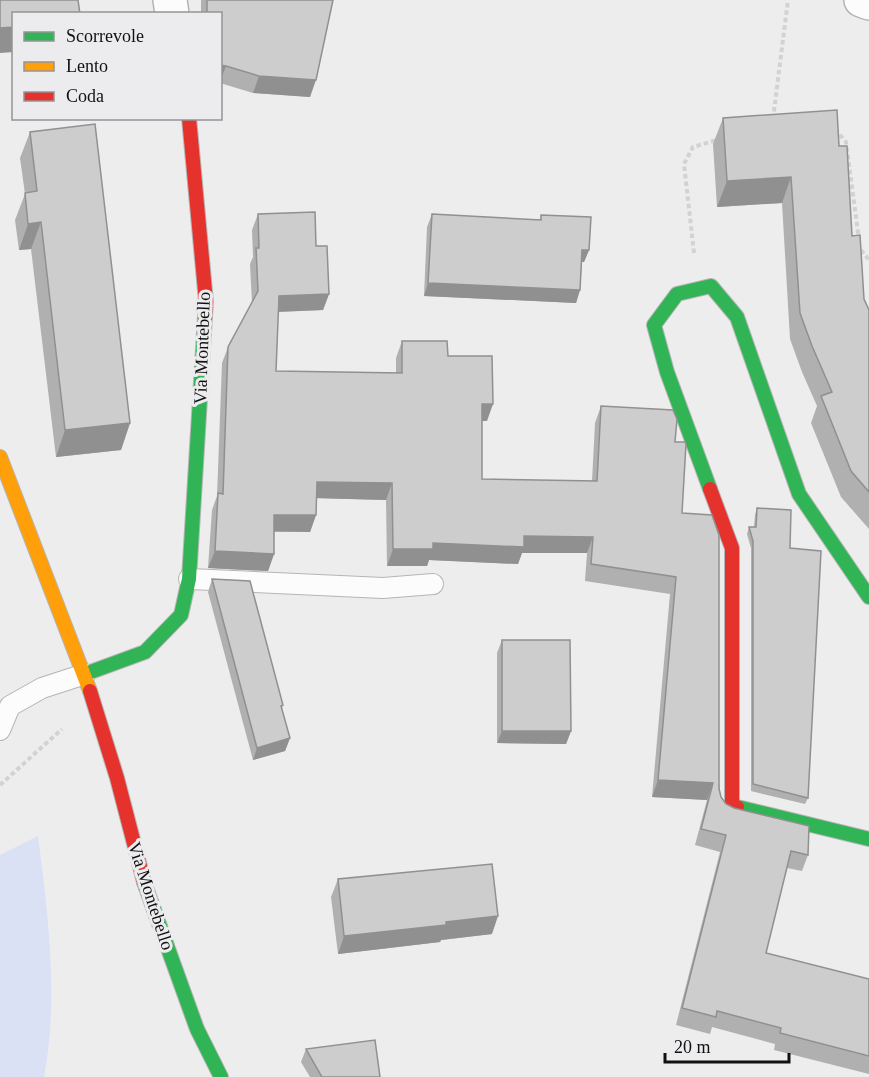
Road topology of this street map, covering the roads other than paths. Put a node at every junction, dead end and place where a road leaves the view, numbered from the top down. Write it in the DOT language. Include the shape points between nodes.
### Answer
graph roads {
  1 [pos="861,0"];
  2 [pos="869,3"];
  3 [pos="189,120"];
  4 [pos="0,457"];
  5 [pos="189,579"];
  6 [pos="433,584"];
  7 [pos="869,597"];
  8 [pos="85,674"];
  9 [pos="0,730"];
  10 [pos="869,839"];
  11 [pos="221,1077"];
  1 -- 2 [label="street"];
  3 -- 5 [label="street, Via Montebello" via="206,302"];
  4 -- 8 [label="street, Via Montebello"];
  5 -- 6 [label="lane" via="383,588"];
  5 -- 8 [label="street, Via Montebello" via="181,615 145,652"];
  7 -- 10 [label="street" via="799,494 737,317 711,286 677,294 654,325 667,372 732,548 732,806"];
  8 -- 9 [label="lane, Via Montebello" via="42,688 10,706"];
  8 -- 11 [label="street, Via Montebello" via="117,778 139,870 198,1029"];
}
